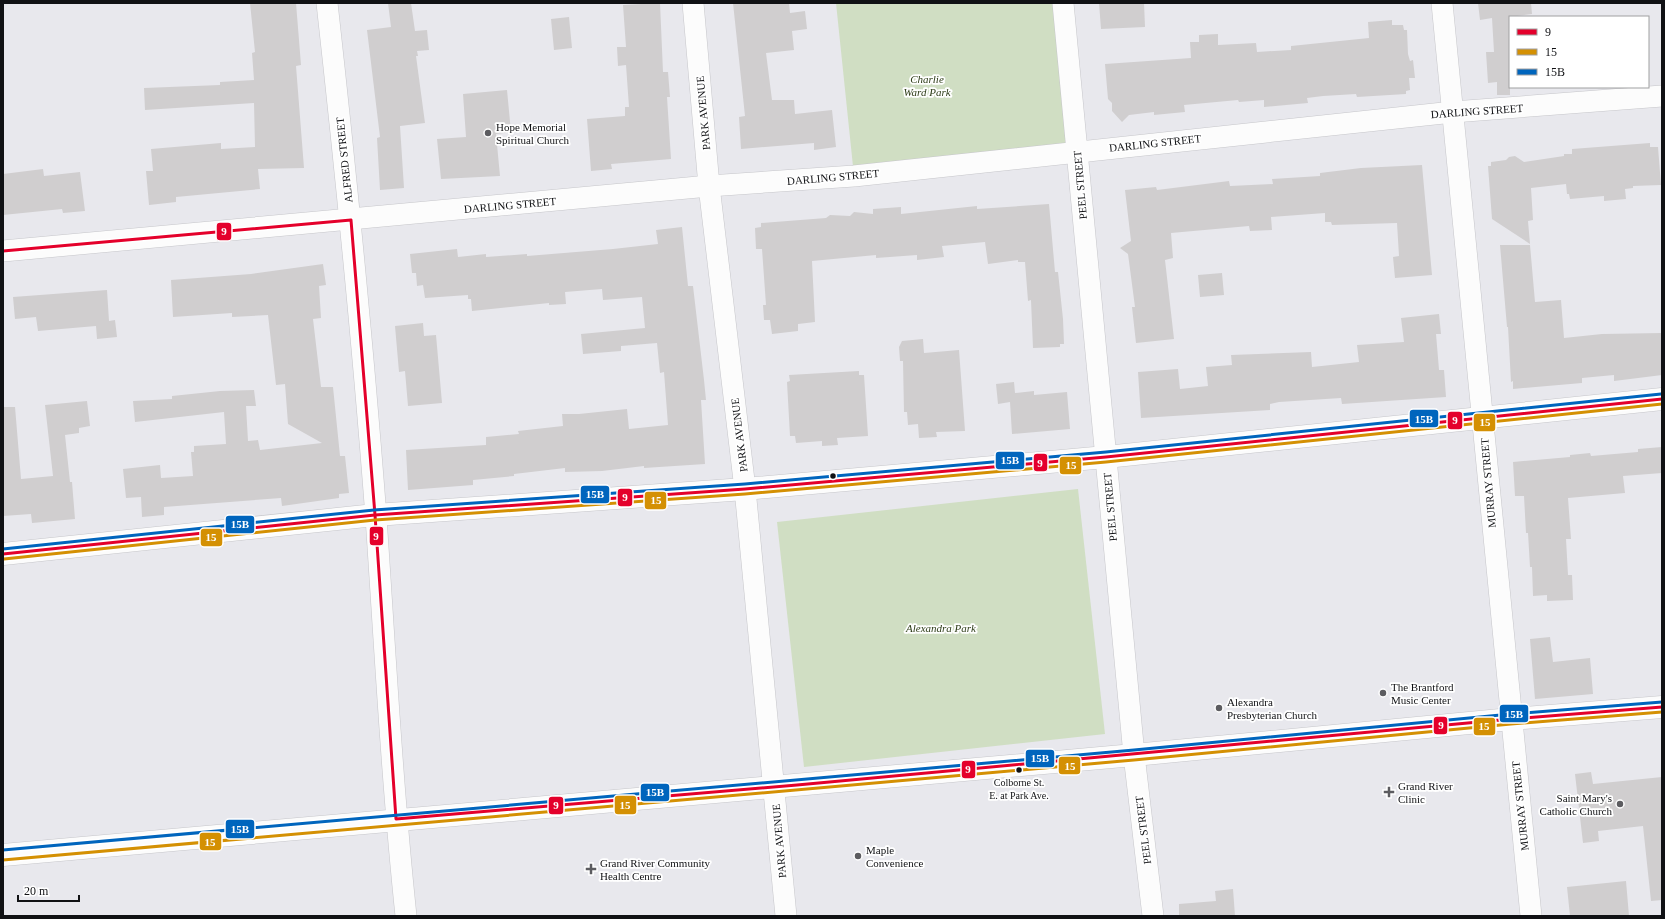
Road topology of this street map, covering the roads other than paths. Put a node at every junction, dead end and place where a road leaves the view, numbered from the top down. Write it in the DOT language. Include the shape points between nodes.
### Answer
graph roads {
  1 [pos="327,3"];
  2 [pos="693,3"];
  3 [pos="1063,3"];
  4 [pos="1442,3"];
  5 [pos="1662,96"];
  6 [pos="1454,112"];
  7 [pos="1077,151"];
  8 [pos="709,186"];
  9 [pos="351,220"];
  10 [pos="3,251"];
  11 [pos="1662,399"];
  12 [pos="1482,417"];
  13 [pos="1106,457"];
  14 [pos="745,489"];
  15 [pos="376,515"];
  16 [pos="3,554"];
  17 [pos="1662,707"];
  18 [pos="1511,719"];
  19 [pos="1134,755"];
  20 [pos="775,787"];
  21 [pos="396,819"];
  22 [pos="3,855"];
  23 [pos="406,916"];
  24 [pos="786,916"];
  25 [pos="1153,916"];
  26 [pos="1531,916"];
  1 -- 9 [label="street, ALFRED STREET"];
  2 -- 8 [label="street, PARK AVENUE"];
  3 -- 7 [label="street, PEEL STREET"];
  4 -- 6 [label="street, MURRAY STREET"];
  5 -- 6 [label="street, DARLING STREET"];
  6 -- 7 [label="street, DARLING STREET"];
  6 -- 12 [label="street, MURRAY STREET"];
  7 -- 8 [label="street, DARLING STREET" via="854,176"];
  7 -- 13 [label="street, PEEL STREET"];
  8 -- 9 [label="street, DARLING STREET"];
  8 -- 14 [label="street, PARK AVENUE"];
  9 -- 10 [label="street, DARLING STREET"];
  9 -- 15 [label="street, ALFRED STREET"];
  11 -- 12 [label="main road"];
  12 -- 13 [label="main road"];
  12 -- 18 [label="street, MURRAY STREET"];
  13 -- 14 [label="main road"];
  13 -- 19 [label="street, PEEL STREET"];
  14 -- 15 [label="main road"];
  14 -- 20 [label="street, PARK AVENUE"];
  15 -- 16 [label="main road"];
  15 -- 21 [label="street, ALFRED STREET"];
  17 -- 18 [label="main road"];
  18 -- 19 [label="main road"];
  18 -- 26 [label="street, MURRAY STREET"];
  19 -- 20 [label="main road"];
  19 -- 25 [label="street, PEEL STREET"];
  20 -- 21 [label="main road"];
  20 -- 24 [label="street, PARK AVENUE"];
  21 -- 22 [label="main road"];
  21 -- 23 [label="street, ALFRED STREET"];
}
